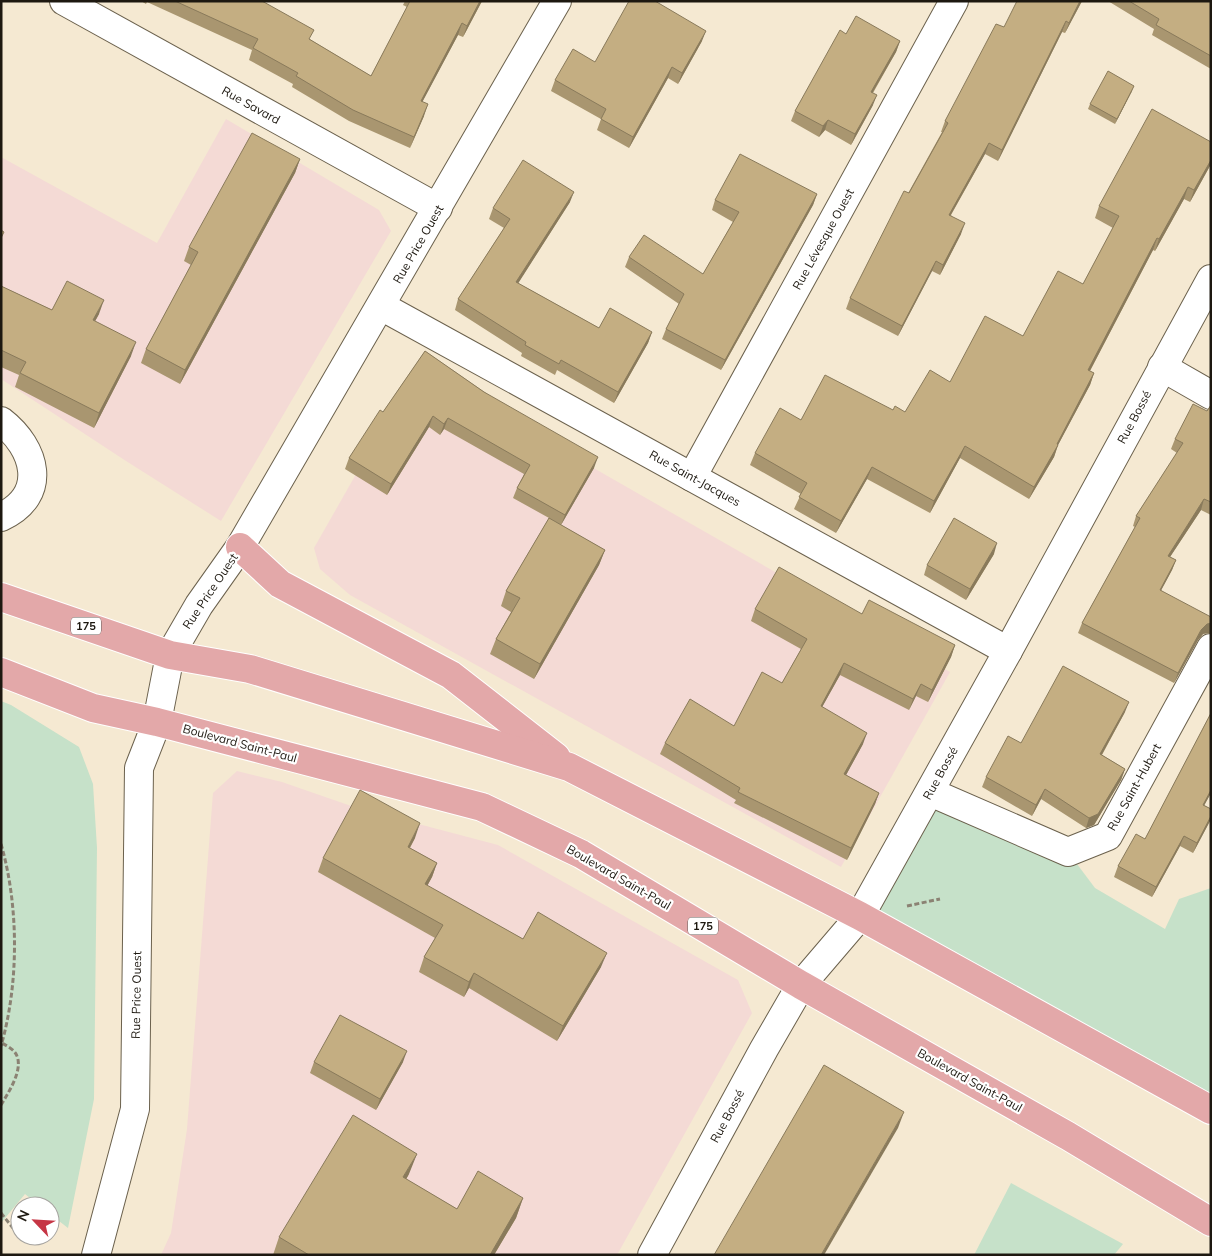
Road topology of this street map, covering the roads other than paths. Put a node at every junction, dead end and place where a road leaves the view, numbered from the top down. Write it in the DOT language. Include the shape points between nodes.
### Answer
graph roads {
  1 [pos="64,1"];
  2 [pos="557,1"];
  3 [pos="954,1"];
  4 [pos="438,208"];
  5 [pos="1211,279"];
  6 [pos="382,306"];
  7 [pos="1162,366"];
  8 [pos="1211,395"];
  9 [pos="1,421"];
  10 [pos="692,477"];
  11 [pos="1,517"];
  12 [pos="240,547"];
  13 [pos="1,597"];
  14 [pos="1211,648"];
  15 [pos="1008,651"];
  16 [pos="170,655"];
  17 [pos="1,672"];
  18 [pos="157,722"];
  19 [pos="569,767"];
  20 [pos="930,792"];
  21 [pos="860,916"];
  22 [pos="801,985"];
  23 [pos="1211,1110"];
  24 [pos="1211,1222"];
  25 [pos="96,1255"];
  26 [pos="652,1255"];
  1 -- 4 [label="street, Rue Savard"];
  2 -- 4 [label="street, Rue Price Ouest"];
  3 -- 10 [label="street, Rue Lévesque Ouest"];
  4 -- 6 [label="street, Rue Price Ouest"];
  5 -- 7 [label="street, Rue Bossé"];
  6 -- 10 [label="street, Rue Saint-Jacques"];
  6 -- 12 [label="street, Rue Price Ouest"];
  7 -- 8 [label="street"];
  7 -- 15 [label="street, Rue Bossé"];
  9 -- 11 [label="street" via="27,451 33,474 30,490 20,504"];
  10 -- 15 [label="street, Rue Saint-Jacques"];
  12 -- 16 [label="street, Rue Price Ouest" via="198,605"];
  12 -- 19 [label="main road" via="280,584 451,675"];
  13 -- 16 [label="main road, 175"];
  14 -- 20 [label="street, Rue Saint-Hubert" via="1108,836 1068,852"];
  15 -- 20 [label="street, Rue Bossé"];
  16 -- 18 [label="street, Rue Price Ouest"];
  16 -- 19 [label="main road, 175" via="250,669"];
  17 -- 18 [label="main road, Boulevard Saint-Paul / 175" via="92,708"];
  18 -- 22 [label="main road, Boulevard Saint-Paul / 175" via="482,807 582,854"];
  18 -- 25 [label="street, Rue Price Ouest" via="139,768 135,1109"];
  19 -- 21 [label="main road, 175"];
  20 -- 21 [label="street, Rue Bossé"];
  21 -- 22 [label="street, Rue Bossé"];
  21 -- 23 [label="main road, 175"];
  22 -- 24 [label="main road, Boulevard Saint-Paul / 175" via="1068,1136"];
  22 -- 26 [label="street, Rue Bossé"];
}
